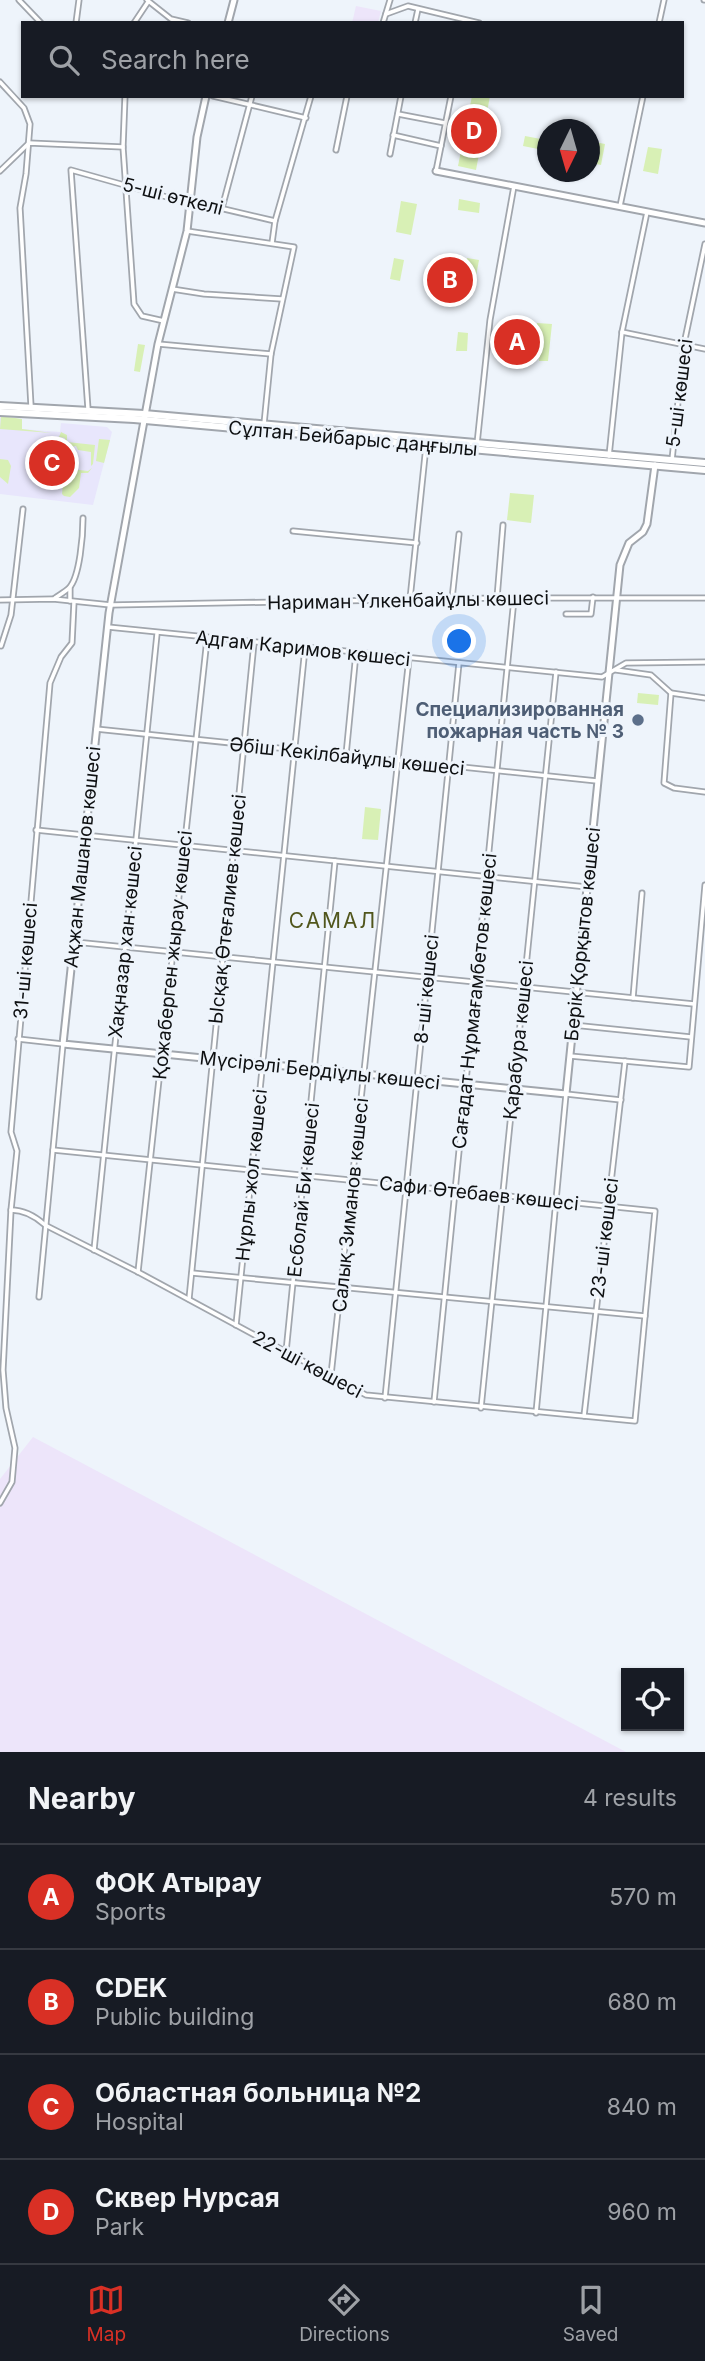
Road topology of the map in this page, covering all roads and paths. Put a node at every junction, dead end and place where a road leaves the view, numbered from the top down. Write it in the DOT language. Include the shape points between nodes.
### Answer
graph roads {
  1 [pos="19,0"];
  2 [pos="79,0"];
  3 [pos="234,0"];
  4 [pos="390,0"];
  5 [pos="664,0"];
  6 [pos="148,1"];
  7 [pos="418,9"];
  8 [pos="386,14"];
  9 [pos="39,21"];
  10 [pos="76,21"];
  11 [pos="135,21"];
  12 [pos="180,21"];
  13 [pos="229,21"];
  14 [pos="384,21"];
  15 [pos="415,21"];
  16 [pos="466,21"];
  17 [pos="659,21"];
  18 [pos="0,82"];
  19 [pos="125,98"];
  20 [pos="206,98"];
  21 [pos="222,98"];
  22 [pos="252,98"];
  23 [pos="311,98"];
  24 [pos="347,98"];
  25 [pos="401,98"];
  26 [pos="451,98"];
  27 [pos="643,98"];
  28 [pos="250,104"];
  29 [pos="398,114"];
  30 [pos="306,118"];
  31 [pos="445,123"];
  32 [pos="393,135"];
  33 [pos="29,143"];
  34 [pos="440,146"];
  35 [pos="123,147"];
  36 [pos="336,150"];
  37 [pos="390,154"];
  38 [pos="0,171"];
  39 [pos="436,171"];
  40 [pos="125,185"];
  41 [pos="514,186"];
  42 [pos="190,201"];
  43 [pos="620,206"];
  44 [pos="222,208"];
  45 [pos="647,212"];
  46 [pos="275,221"];
  47 [pos="705,223"];
  48 [pos="187,231"];
  49 [pos="272,243"];
  50 [pos="705,244"];
  51 [pos="172,289"];
  52 [pos="282,299"];
  53 [pos="164,321"];
  54 [pos="622,332"];
  55 [pos="158,344"];
  56 [pos="684,344"];
  57 [pos="705,349"];
  58 [pos="271,355"];
  59 [pos="0,406"];
  60 [pos="31,406"];
  61 [pos="88,409"];
  62 [pos="0,412"];
  63 [pos="144,416"];
  64 [pos="264,427"];
  65 [pos="426,444"];
  66 [pos="476,446"];
  67 [pos="609,458"];
  68 [pos="672,460"];
  69 [pos="705,463"];
  70 [pos="655,465"];
  71 [pos="705,470"];
  72 [pos="23,509"];
  73 [pos="83,518"];
  74 [pos="503,525"];
  75 [pos="293,531"];
  76 [pos="459,534"];
  77 [pos="416,543"];
  78 [pos="69,588"];
  79 [pos="593,597"];
  80 [pos="498,598"];
  81 [pos="616,598"];
  82 [pos="705,598"];
  83 [pos="53,599"];
  84 [pos="452,599"];
  85 [pos="514,599"];
  86 [pos="0,600"];
  87 [pos="12,600"];
  88 [pos="410,600"];
  89 [pos="72,601"];
  90 [pos="111,605"];
  91 [pos="566,614"];
  92 [pos="107,627"];
  93 [pos="157,634"];
  94 [pos="206,639"];
  95 [pos="254,643"];
  96 [pos="1,646"];
  97 [pos="305,648"];
  98 [pos="356,653"];
  99 [pos="409,658"];
  100 [pos="705,662"];
  101 [pos="459,663"];
  102 [pos="509,668"];
  103 [pos="616,670"];
  104 [pos="556,672"];
  105 [pos="608,674"];
  106 [pos="671,693"];
  107 [pos="705,698"];
  108 [pos="96,729"];
  109 [pos="146,734"];
  110 [pos="196,740"];
  111 [pos="243,745"];
  112 [pos="295,750"];
  113 [pos="346,756"];
  114 [pos="398,761"];
  115 [pos="449,767"];
  116 [pos="497,772"];
  117 [pos="546,776"];
  118 [pos="597,781"];
  119 [pos="705,792"];
  120 [pos="36,830"];
  121 [pos="84,835"];
  122 [pos="136,840"];
  123 [pos="184,845"];
  124 [pos="233,850"];
  125 [pos="284,856"];
  126 [pos="335,861"];
  127 [pos="386,866"];
  128 [pos="438,872"];
  129 [pos="487,876"];
  130 [pos="535,881"];
  131 [pos="705,885"];
  132 [pos="587,887"];
  133 [pos="642,893"];
  134 [pos="73,942"];
  135 [pos="125,947"];
  136 [pos="173,951"];
  137 [pos="222,956"];
  138 [pos="273,961"];
  139 [pos="325,966"];
  140 [pos="375,971"];
  141 [pos="428,976"];
  142 [pos="476,981"];
  143 [pos="524,985"];
  144 [pos="577,992"];
  145 [pos="633,998"];
  146 [pos="694,1004"];
  147 [pos="573,1025"];
  148 [pos="691,1037"];
  149 [pos="18,1039"];
  150 [pos="62,1044"];
  151 [pos="114,1050"];
  152 [pos="162,1055"];
  153 [pos="570,1056"];
  154 [pos="212,1060"];
  155 [pos="625,1060"];
  156 [pos="262,1065"];
  157 [pos="315,1070"];
  158 [pos="364,1074"];
  159 [pos="417,1080"];
  160 [pos="465,1084"];
  161 [pos="513,1089"];
  162 [pos="566,1094"];
  163 [pos="621,1100"];
  164 [pos="53,1150"];
  165 [pos="104,1155"];
  166 [pos="150,1159"];
  167 [pos="201,1165"];
  168 [pos="251,1170"];
  169 [pos="304,1175"];
  170 [pos="352,1180"];
  171 [pos="406,1185"];
  172 [pos="454,1190"];
  173 [pos="503,1195"];
  174 [pos="556,1200"];
  175 [pos="608,1206"];
  176 [pos="11,1210"];
  177 [pos="45,1225"];
  178 [pos="94,1250"];
  179 [pos="138,1272"];
  180 [pos="192,1273"];
  181 [pos="240,1277"];
  182 [pos="293,1282"];
  183 [pos="341,1287"];
  184 [pos="395,1292"];
  185 [pos="38,1297"];
  186 [pos="443,1297"];
  187 [pos="189,1300"];
  188 [pos="492,1302"];
  189 [pos="546,1308"];
  190 [pos="595,1312"];
  191 [pos="645,1316"];
  192 [pos="236,1325"];
  193 [pos="286,1352"];
  194 [pos="331,1375"];
  195 [pos="385,1398"];
  196 [pos="434,1402"];
  197 [pos="481,1408"];
  198 [pos="536,1413"];
  199 [pos="584,1416"];
  200 [pos="0,1503"];
  1 -- 9 [label="street"];
  2 -- 10 [label="street"];
  3 -- 13 [label="street"];
  4 -- 8 [label="street"];
  5 -- 17 [label="street"];
  6 -- 11 [label="street"];
  6 -- 12 [label="street"];
  7 -- 8 [label="street" via="406,6"];
  7 -- 15 [label="street"];
  7 -- 16 [label="street"];
  8 -- 14 [label="street"];
  18 -- 33 [label="street" via="24,108 30,124"];
  19 -- 35 [label="street"];
  20 -- 42 [label="street, Ақжан Машанов көшесі"];
  21 -- 28 [label="street"];
  22 -- 28 [label="street"];
  23 -- 30 [label="street"];
  24 -- 36 [label="street"];
  25 -- 29 [label="street"];
  26 -- 31 [label="street"];
  27 -- 43 [label="street"];
  28 -- 30 [label="street"];
  28 -- 44 [label="street"];
  29 -- 31 [label="street"];
  29 -- 32 [label="street"];
  30 -- 46 [label="street"];
  31 -- 34 [label="street"];
  32 -- 34 [label="street"];
  32 -- 37 [label="street"];
  33 -- 35 [label="street, 5-ші өткелі"];
  33 -- 38 [label="street"];
  33 -- 60 [label="street" via="20,208"];
  34 -- 39 [label="street"];
  35 -- 40 [label="street"];
  39 -- 41 [label="street"];
  40 -- 42 [label="street, 5-ші өткелі"];
  40 -- 53 [label="street" via="134,304 142,316"];
  40 -- 61 [label="street, 5-ші өткелі" via="71,170"];
  41 -- 43 [label="street"];
  41 -- 66 [label="street" via="491,314"];
  42 -- 44 [label="street, 5-ші өткелі"];
  42 -- 48 [label="street, Ақжан Машанов көшесі"];
  43 -- 45 [label="street"];
  44 -- 46 [label="street, 5-ші өткелі"];
  45 -- 47 [label="street"];
  45 -- 54 [label="street"];
  46 -- 49 [label="street"];
  48 -- 49 [label="street"];
  48 -- 51 [label="street, Ақжан Машанов көшесі"];
  49 -- 52 [label="street" via="294,247"];
  50 -- 56 [label="street, 5-ші көшесі"];
  51 -- 52 [label="street"];
  51 -- 53 [label="street, Ақжан Машанов көшесі"];
  52 -- 58 [label="street"];
  53 -- 55 [label="street, Ақжан Машанов көшесі"];
  54 -- 56 [label="street"];
  54 -- 67 [label="street"];
  55 -- 58 [label="street"];
  55 -- 63 [label="street, Ақжан Машанов көшесі"];
  56 -- 57 [label="street"];
  56 -- 68 [label="street, 5-ші көшесі"];
  58 -- 64 [label="street"];
  59 -- 60 [label="main road, Сұлтан Бейбарыс даңғылы"];
  60 -- 61 [label="main road, Сұлтан Бейбарыс даңғылы"];
  61 -- 63 [label="main road, Сұлтан Бейбарыс даңғылы"];
  62 -- 63 [label="main road, Сұлтан Бейбарыс даңғылы"];
  63 -- 64 [label="main road, Сұлтан Бейбарыс даңғылы"];
  63 -- 90 [label="street, Ақжан Машанов көшесі"];
  64 -- 65 [label="main road, Сұлтан Бейбарыс даңғылы"];
  64 -- 66 [label="main road, Сұлтан Бейбарыс даңғылы"];
  65 -- 66 [label="main road, Сұлтан Бейбарыс даңғылы"];
  65 -- 77 [label="street"];
  66 -- 67 [label="main road, Сұлтан Бейбарыс даңғылы"];
  67 -- 68 [label="main road, Сұлтан Бейбарыс даңғылы"];
  67 -- 70 [label="main road, Сұлтан Бейбарыс даңғылы"];
  68 -- 69 [label="main road, Сұлтан Бейбарыс даңғылы"];
  70 -- 71 [label="main road, Сұлтан Бейбарыс даңғылы"];
  70 -- 81 [label="street, Берік Қорқытов көшесі" via="647,524 625,551"];
  72 -- 87 [label="street"];
  73 -- 78 [label="street" via="75,579"];
  74 -- 80 [label="street"];
  75 -- 77 [label="street"];
  76 -- 84 [label="street"];
  77 -- 88 [label="street"];
  78 -- 83 [label="street"];
  78 -- 89 [label="street, 31-ші көшесі"];
  79 -- 81 [label="street, Нариман Үлкенбайұлы көшесі"];
  79 -- 85 [label="street, Нариман Үлкенбайұлы көшесі"];
  79 -- 91 [label="street" via="591,614"];
  80 -- 84 [label="street, Нариман Үлкенбайұлы көшесі"];
  80 -- 85 [label="street, Нариман Үлкенбайұлы көшесі"];
  81 -- 82 [label="street, Нариман Үлкенбайұлы көшесі"];
  81 -- 105 [label="street, Берік Қорқытов көшесі"];
  83 -- 87 [label="street, Нариман Үлкенбайұлы көшесі"];
  83 -- 89 [label="street, Нариман Үлкенбайұлы көшесі"];
  84 -- 88 [label="street, Нариман Үлкенбайұлы көшесі"];
  85 -- 102 [label="street, Сағадат Нұрмағамбетов көшесі"];
  86 -- 87 [label="street, Нариман Үлкенбайұлы көшесі"];
  87 -- 96 [label="street"];
  88 -- 90 [label="street, Нариман Үлкенбайұлы көшесі"];
  89 -- 90 [label="street, Нариман Үлкенбайұлы көшесі"];
  89 -- 120 [label="street, 31-ші көшесі" via="72,643 50,683"];
  90 -- 92 [label="street, Ақжан Машанов көшесі"];
  92 -- 93 [label="street, Адгам Каримов көшесі"];
  92 -- 108 [label="street, Ақжан Машанов көшесі"];
  93 -- 94 [label="street, Адгам Каримов көшесі"];
  93 -- 109 [label="street, Хақназар хан көшесі"];
  94 -- 95 [label="street, Адгам Каримов көшесі"];
  94 -- 110 [label="street, Қожаберген жырау көшесі"];
  95 -- 97 [label="street, Адгам Каримов көшесі"];
  95 -- 111 [label="street, Ысқақ Өтеғалиев көшесі"];
  97 -- 98 [label="street, Адгам Каримов көшесі"];
  97 -- 112 [label="street, Нұрлы жол көшесі"];
  98 -- 99 [label="street, Адгам Каримов көшесі"];
  98 -- 113 [label="street"];
  99 -- 101 [label="street, Адгам Каримов көшесі"];
  99 -- 114 [label="street, Салық Зиманов көшесі"];
  100 -- 103 [label="street, Адгам Каримов көшесі" via="634,662"];
  101 -- 102 [label="street, Адгам Каримов көшесі"];
  101 -- 115 [label="street, 8-шi көшесi"];
  102 -- 104 [label="street, Адгам Каримов көшесі"];
  102 -- 116 [label="street, Сағадат Нұрмағамбетов көшесі"];
  103 -- 105 [label="street, Адгам Каримов көшесі"];
  103 -- 106 [label="street" via="651,676"];
  104 -- 105 [label="street, Адгам Каримов көшесі"];
  104 -- 117 [label="street, Қарабура көшесі"];
  105 -- 118 [label="street, Берік Қорқытов көшесі"];
  106 -- 107 [label="street"];
  106 -- 119 [label="street" via="666,786"];
  108 -- 109 [label="street, Әбіш Кекілбайұлы көшесі"];
  108 -- 121 [label="street, Ақжан Машанов көшесі"];
  109 -- 110 [label="street, Әбіш Кекілбайұлы көшесі"];
  109 -- 122 [label="street, Хақназар хан көшесі"];
  110 -- 111 [label="street, Әбіш Кекілбайұлы көшесі"];
  110 -- 123 [label="street, Қожаберген жырау көшесі"];
  111 -- 112 [label="street, Әбіш Кекілбайұлы көшесі"];
  111 -- 124 [label="street, Ысқақ Өтеғалиев көшесі"];
  112 -- 113 [label="street, Әбіш Кекілбайұлы көшесі"];
  112 -- 125 [label="street, Нұрлы жол көшесі"];
  113 -- 114 [label="street, Әбіш Кекілбайұлы көшесі"];
  114 -- 115 [label="street, Әбіш Кекілбайұлы көшесі"];
  114 -- 127 [label="street, Салық Зиманов көшесі"];
  115 -- 116 [label="street, Әбіш Кекілбайұлы көшесі"];
  115 -- 128 [label="street, 8-шi көшесi"];
  116 -- 117 [label="street, Әбіш Кекілбайұлы көшесі"];
  116 -- 129 [label="street, Сағадат Нұрмағамбетов көшесі"];
  117 -- 118 [label="street, Әбіш Кекілбайұлы көшесі"];
  117 -- 130 [label="street, Қарабура көшесі"];
  118 -- 132 [label="street, Берік Қорқытов көшесі"];
  120 -- 121 [label="street"];
  120 -- 149 [label="street, 31-ші көшесі"];
  121 -- 122 [label="street"];
  121 -- 134 [label="street, Ақжан Машанов көшесі"];
  122 -- 123 [label="street"];
  122 -- 135 [label="street, Хақназар хан көшесі"];
  123 -- 124 [label="street"];
  123 -- 136 [label="street, Қожаберген жырау көшесі"];
  124 -- 125 [label="street"];
  124 -- 137 [label="street, Ысқақ Өтеғалиев көшесі"];
  125 -- 126 [label="street"];
  125 -- 138 [label="street, Нұрлы жол көшесі"];
  126 -- 127 [label="street"];
  126 -- 139 [label="street, Есболай Би көшесі"];
  127 -- 128 [label="street"];
  127 -- 140 [label="street, Салық Зиманов көшесі"];
  128 -- 129 [label="street"];
  128 -- 141 [label="street, 8-шi көшесi"];
  129 -- 130 [label="street"];
  129 -- 142 [label="street, Сағадат Нұрмағамбетов көшесі"];
  130 -- 132 [label="street"];
  130 -- 143 [label="street, Қарабура көшесі"];
  131 -- 146 [label="street"];
  132 -- 144 [label="street, Берік Қорқытов көшесі"];
  133 -- 145 [label="street"];
  134 -- 135 [label="street"];
  134 -- 150 [label="street, Ақжан Машанов көшесі"];
  135 -- 136 [label="street"];
  135 -- 151 [label="street, Хақназар хан көшесі"];
  136 -- 137 [label="street"];
  136 -- 152 [label="street, Қожаберген жырау көшесі"];
  137 -- 138 [label="street"];
  137 -- 154 [label="street, Ысқақ Өтеғалиев көшесі"];
  138 -- 139 [label="street"];
  138 -- 156 [label="street, Нұрлы жол көшесі"];
  139 -- 140 [label="street"];
  139 -- 157 [label="street, Есболай Би көшесі"];
  140 -- 141 [label="street"];
  140 -- 158 [label="street, Салық Зиманов көшесі"];
  141 -- 142 [label="street"];
  141 -- 159 [label="street, 8-шi көшесi"];
  142 -- 143 [label="street"];
  142 -- 160 [label="street, Сағадат Нұрмағамбетов көшесі"];
  143 -- 144 [label="street"];
  143 -- 161 [label="street, Қарабура көшесі"];
  144 -- 145 [label="street"];
  144 -- 147 [label="street, Берік Қорқытов көшесі"];
  145 -- 146 [label="street"];
  146 -- 148 [label="street"];
  147 -- 148 [label="street"];
  147 -- 153 [label="street, Берік Қорқытов көшесі"];
  148 -- 155 [label="street" via="689,1067"];
  149 -- 150 [label="street, Мүсірәлі Бердіұлы көшесі"];
  149 -- 176 [label="street, 31-ші көшесі" via="11,1132 17,1151"];
  150 -- 151 [label="street, Мүсірәлі Бердіұлы көшесі"];
  150 -- 164 [label="street, Ақжан Машанов көшесі"];
  151 -- 152 [label="street, Мүсірәлі Бердіұлы көшесі"];
  151 -- 165 [label="street, Хақназар хан көшесі"];
  152 -- 154 [label="street, Мүсірәлі Бердіұлы көшесі"];
  152 -- 166 [label="street, Қожаберген жырау көшесі"];
  153 -- 155 [label="street"];
  153 -- 162 [label="street, Берік Қорқытов көшесі"];
  154 -- 156 [label="street, Мүсірәлі Бердіұлы көшесі"];
  154 -- 167 [label="street, Ысқақ Өтеғалиев көшесі"];
  155 -- 163 [label="street, 23-шi көшесi"];
  156 -- 157 [label="street, Мүсірәлі Бердіұлы көшесі"];
  156 -- 168 [label="street, Нұрлы жол көшесі"];
  157 -- 158 [label="street, Мүсірәлі Бердіұлы көшесі"];
  157 -- 169 [label="street, Есболай Би көшесі"];
  158 -- 159 [label="street, Мүсірәлі Бердіұлы көшесі"];
  158 -- 170 [label="street, Салық Зиманов көшесі"];
  159 -- 160 [label="street, Мүсірәлі Бердіұлы көшесі"];
  159 -- 171 [label="street, 8-шi көшесi"];
  160 -- 161 [label="street, Мүсірәлі Бердіұлы көшесі"];
  160 -- 172 [label="street, Сағадат Нұрмағамбетов көшесі"];
  161 -- 162 [label="street, Мүсірәлі Бердіұлы көшесі"];
  161 -- 173 [label="street, Қарабура көшесі"];
  162 -- 163 [label="street, Мүсірәлі Бердіұлы көшесі"];
  162 -- 174 [label="street, Берік Қорқытов көшесі"];
  163 -- 175 [label="street, 23-шi көшесi"];
  164 -- 165 [label="street, Сафи Өтебаев көшесі"];
  164 -- 177 [label="street, Ақжан Машанов көшесі"];
  165 -- 166 [label="street, Сафи Өтебаев көшесі"];
  165 -- 178 [label="street, Хақназар хан көшесі"];
  166 -- 167 [label="street, Сафи Өтебаев көшесі"];
  166 -- 179 [label="street, Қожаберген жырау көшесі"];
  167 -- 168 [label="street, Сафи Өтебаев көшесі"];
  167 -- 180 [label="street, Ысқақ Өтеғалиев көшесі"];
  168 -- 169 [label="street, Сафи Өтебаев көшесі"];
  168 -- 181 [label="street, Нұрлы жол көшесі"];
  169 -- 170 [label="street, Сафи Өтебаев көшесі"];
  169 -- 182 [label="street, Есболай Би көшесі"];
  170 -- 171 [label="street, Сафи Өтебаев көшесі"];
  170 -- 183 [label="street, Салық Зиманов көшесі"];
  171 -- 172 [label="street, Сафи Өтебаев көшесі"];
  171 -- 184 [label="street, 8-шi көшесi"];
  172 -- 173 [label="street, Сафи Өтебаев көшесі"];
  172 -- 186 [label="street, Сағадат Нұрмағамбетов көшесі"];
  173 -- 174 [label="street, Сафи Өтебаев көшесі"];
  173 -- 188 [label="street, Қарабура көшесі"];
  174 -- 175 [label="street, Сафи Өтебаев көшесі"];
  174 -- 189 [label="street, Берік Қорқытов көшесі"];
  175 -- 190 [label="street, 23-шi көшесi"];
  175 -- 191 [label="street, Сафи Өтебаев көшесі" via="655,1211"];
  176 -- 177 [label="street, 22-ші көшесі" via="27,1213"];
  176 -- 200 [label="street, 31-ші көшесі" via="3,1370 15,1448 12,1482"];
  177 -- 178 [label="street, 22-ші көшесі"];
  177 -- 185 [label="street, Ақжан Машанов көшесі"];
  178 -- 179 [label="street, 22-ші көшесі"];
  179 -- 187 [label="street, 22-ші көшесі"];
  180 -- 181 [label="street"];
  180 -- 187 [label="street, Ысқақ Өтеғалиев көшесі"];
  181 -- 182 [label="street"];
  181 -- 192 [label="street, Нұрлы жол көшесі"];
  182 -- 183 [label="street"];
  182 -- 193 [label="street, Есболай Би көшесі"];
  183 -- 184 [label="street"];
  183 -- 194 [label="street, Салық Зиманов көшесі"];
  184 -- 186 [label="street"];
  184 -- 195 [label="street, 8-шi көшесi"];
  186 -- 188 [label="street"];
  186 -- 196 [label="street, Сағадат Нұрмағамбетов көшесі"];
  187 -- 192 [label="street, 22-ші көшесі"];
  188 -- 189 [label="street"];
  188 -- 197 [label="street, Қарабура көшесі"];
  189 -- 190 [label="street"];
  189 -- 198 [label="street, Берік Қорқытов көшесі"];
  190 -- 191 [label="street"];
  190 -- 199 [label="street, 23-шi көшесi"];
  191 -- 199 [label="street, 22-ші көшесі" via="635,1421"];
  192 -- 193 [label="street, 22-ші көшесі"];
  193 -- 194 [label="street, 22-ші көшесі"];
  194 -- 195 [label="street, 22-ші көшесі" via="366,1395"];
  195 -- 196 [label="street, 22-ші көшесі"];
  196 -- 197 [label="street, 22-ші көшесі"];
  197 -- 198 [label="street, 22-ші көшесі"];
  198 -- 199 [label="street, 22-ші көшесі"];
}
